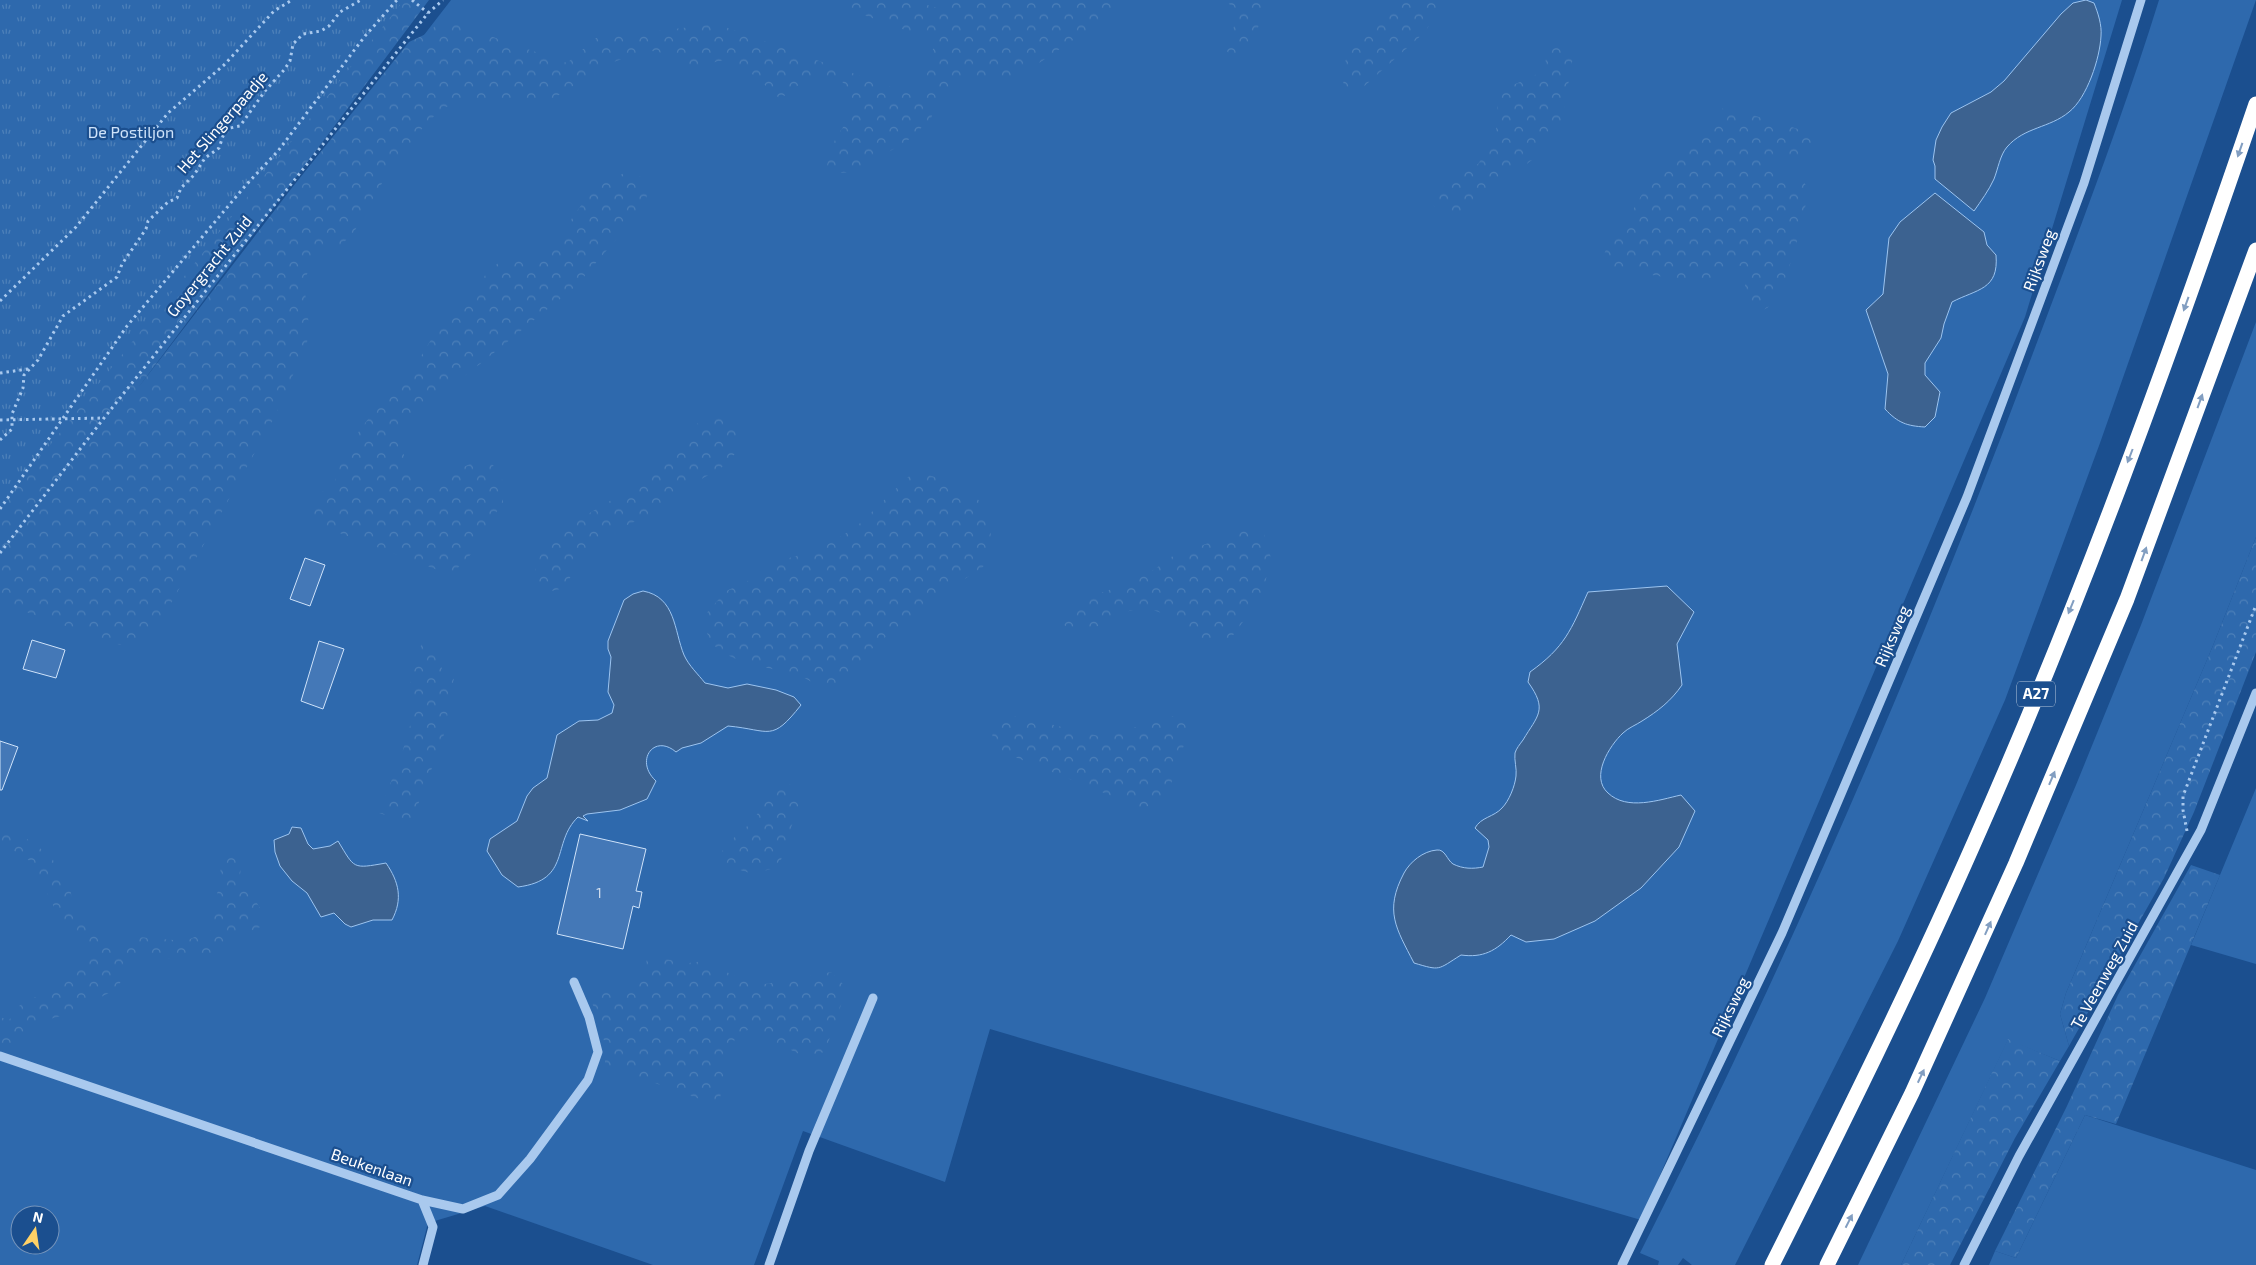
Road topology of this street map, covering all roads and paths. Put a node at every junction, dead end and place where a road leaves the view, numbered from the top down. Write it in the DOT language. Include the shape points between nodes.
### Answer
graph roads {
  1 [pos="292,0"];
  2 [pos="361,0"];
  3 [pos="397,0"];
  4 [pos="412,0"];
  5 [pos="443,0"];
  6 [pos="2141,0"];
  7 [pos="428,13"];
  8 [pos="2256,104"];
  9 [pos="2256,250"];
  10 [pos="0,301"];
  11 [pos="28,369"];
  12 [pos="0,373"];
  13 [pos="62,418"];
  14 [pos="104,418"];
  15 [pos="0,420"];
  16 [pos="12,420"];
  17 [pos="0,440"];
  18 [pos="0,509"];
  19 [pos="0,553"];
  20 [pos="2256,605"];
  21 [pos="2256,693"];
  22 [pos="2194,844"];
  23 [pos="574,982"];
  24 [pos="873,998"];
  25 [pos="0,1056"];
  26 [pos="422,1200"];
  27 [pos="423,1265"];
  28 [pos="769,1265"];
  29 [pos="1622,1265"];
  30 [pos="1772,1265"];
  31 [pos="1827,1265"];
  32 [pos="1964,1265"];
  1 -- 10 [label="path" via="274,10 224,65 168,113 76,227"];
  2 -- 11 [label="path, Het Slingerpaadje" via="340,12 329,26 303,34 293,44 284,70 240,126 230,128 222,136 218,148 205,158 177,198 148,221 146,230 122,264 117,277 63,316 38,360"];
  3 -- 13 [label="path" via="337,71 278,151 127,326"];
  4 -- 7 [label="path"];
  5 -- 7 [label="path, Goyergracht Zuid"];
  6 -- 29 [label="street, Rijksweg" via="2084,183 1967,497 1782,933"];
  7 -- 14 [label="path, Goyergracht Zuid"];
  8 -- 30 [label="highway, A27, one-way" via="2146,415 1975,842 1869,1071"];
  31 -- 9 [label="highway, one-way" via="1912,1093 2020,854 2127,599"];
  11 -- 12 [label="path"];
  11 -- 16 [label="path, Het Slingerpaadje"];
  13 -- 14 [label="path"];
  13 -- 16 [label="path"];
  13 -- 18 [label="path"];
  14 -- 19 [label="path, Goyergracht Zuid"];
  15 -- 16 [label="path"];
  16 -- 17 [label="path, Het Slingerpaadje" via="12,430"];
  20 -- 22 [label="path" via="2183,796 2188,835"];
  21 -- 22 [label="street, Te Veenweg Zuid"];
  22 -- 32 [label="street, Te Veenweg Zuid" via="2019,1156"];
  23 -- 26 [label="street, Beukenlaan" via="589,1017 598,1052 588,1080 530,1159 498,1195 464,1209"];
  24 -- 28 [label="street" via="809,1151"];
  25 -- 26 [label="street, Beukenlaan"];
  26 -- 27 [label="street" via="433,1227"];
}
